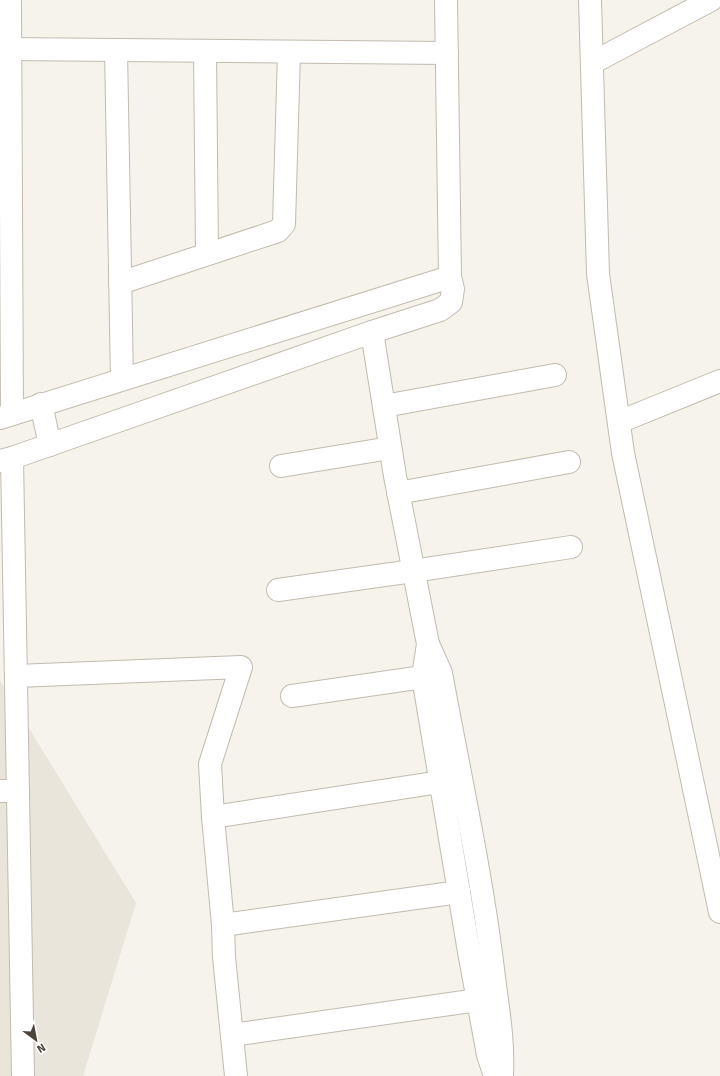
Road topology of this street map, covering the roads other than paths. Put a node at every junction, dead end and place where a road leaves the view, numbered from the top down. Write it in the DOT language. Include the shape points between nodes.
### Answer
graph roads {
  1 [pos="10,0"];
  2 [pos="446,0"];
  3 [pos="590,0"];
  4 [pos="711,0"];
  5 [pos="10,49"];
  6 [pos="116,50"];
  7 [pos="205,51"];
  8 [pos="289,52"];
  9 [pos="447,53"];
  10 [pos="592,63"];
  11 [pos="207,254"];
  12 [pos="450,277"];
  13 [pos="120,283"];
  14 [pos="372,332"];
  15 [pos="555,375"];
  16 [pos="122,379"];
  17 [pos="720,381"];
  18 [pos="41,404"];
  19 [pos="384,406"];
  20 [pos="6,416"];
  21 [pos="619,422"];
  22 [pos="50,445"];
  23 [pos="390,448"];
  24 [pos="6,460"];
  25 [pos="569,462"];
  26 [pos="281,466"];
  27 [pos="398,493"];
  28 [pos="571,547"];
  29 [pos="413,571"];
  30 [pos="278,590"];
  31 [pos="8,633"];
  32 [pos="428,644"];
  33 [pos="16,676"];
  34 [pos="423,677"];
  35 [pos="292,696"];
  36 [pos="440,782"];
  37 [pos="9,791"];
  38 [pos="213,817"];
  39 [pos="459,892"];
  40 [pos="720,912"];
  41 [pos="223,925"];
  42 [pos="478,1000"];
  43 [pos="232,1035"];
  44 [pos="23,1076"];
  45 [pos="236,1076"];
  46 [pos="495,1076"];
  47 [pos="502,1076"];
  1 -- 5 [label="street"];
  2 -- 9 [label="street"];
  3 -- 10 [label="street"];
  4 -- 10 [label="street"];
  5 -- 6 [label="street"];
  5 -- 20 [label="street"];
  6 -- 7 [label="street"];
  6 -- 13 [label="street"];
  7 -- 8 [label="street"];
  7 -- 11 [label="street"];
  8 -- 9 [label="street"];
  8 -- 11 [label="street" via="284,224 278,230"];
  9 -- 12 [label="street"];
  10 -- 21 [label="street" via="598,274"];
  11 -- 13 [label="street"];
  12 -- 14 [label="street" via="453,289 451,302 440,310"];
  12 -- 16 [label="street"];
  13 -- 16 [label="street"];
  14 -- 19 [label="street"];
  14 -- 22 [label="street"];
  15 -- 19 [label="street"];
  16 -- 18 [label="street"];
  17 -- 21 [label="street"];
  18 -- 20 [label="street"];
  18 -- 22 [label="street"];
  19 -- 23 [label="street"];
  21 -- 40 [label="street"];
  22 -- 24 [label="street"];
  23 -- 26 [label="street"];
  23 -- 27 [label="street"];
  24 -- 31 [label="street"];
  25 -- 27 [label="street"];
  27 -- 29 [label="street"];
  28 -- 29 [label="street"];
  29 -- 30 [label="street"];
  29 -- 32 [label="street"];
  31 -- 33 [label="street"];
  32 -- 34 [label="street"];
  32 -- 47 [label="street" via="441,673 481,891 503,1053"];
  33 -- 37 [label="street"];
  33 -- 38 [label="street" via="241,667 210,764"];
  34 -- 35 [label="street"];
  34 -- 36 [label="street"];
  36 -- 38 [label="street"];
  36 -- 39 [label="street"];
  37 -- 44 [label="street"];
  38 -- 41 [label="street"];
  39 -- 41 [label="street"];
  39 -- 42 [label="street"];
  41 -- 43 [label="street"];
  42 -- 43 [label="street"];
  42 -- 46 [label="street" via="488,1055"];
  43 -- 45 [label="street"];
}
